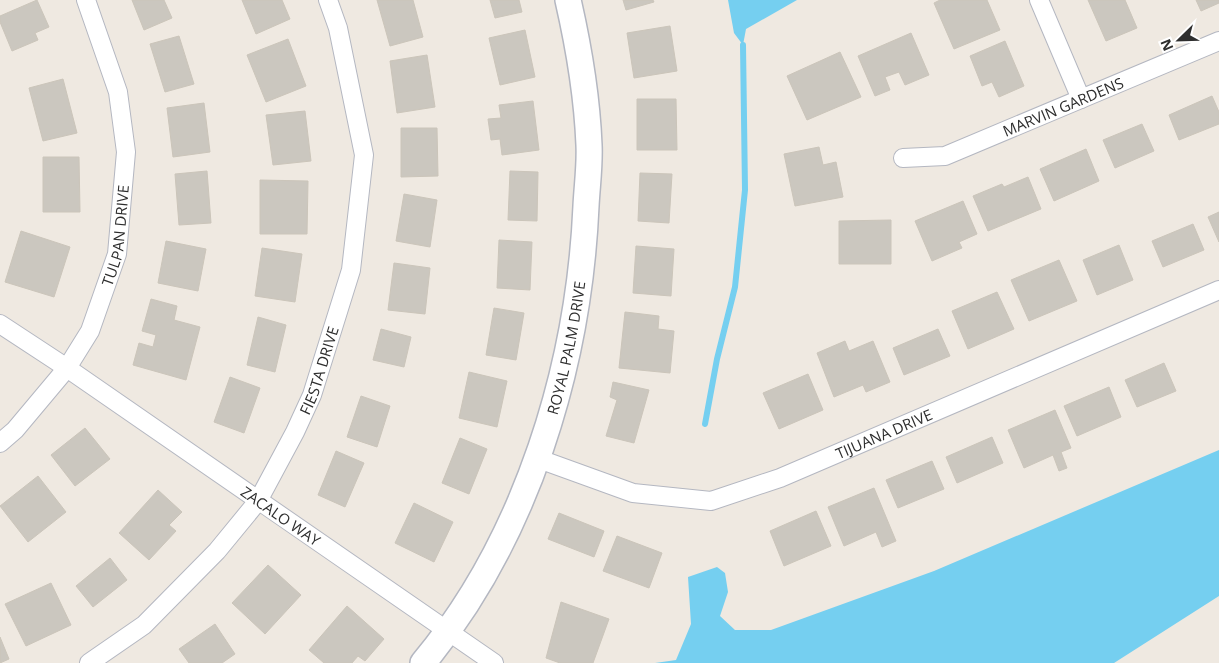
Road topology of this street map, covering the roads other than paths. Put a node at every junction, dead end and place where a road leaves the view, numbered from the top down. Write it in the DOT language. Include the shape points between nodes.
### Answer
graph roads {
  1 [pos="86,0"];
  2 [pos="328,0"];
  3 [pos="568,0"];
  4 [pos="1039,0"];
  5 [pos="1219,41"];
  6 [pos="1081,99"];
  7 [pos="903,158"];
  8 [pos="1219,290"];
  9 [pos="0,324"];
  10 [pos="67,368"];
  11 [pos="0,442"];
  12 [pos="539,459"];
  13 [pos="258,500"];
  14 [pos="448,632"];
  15 [pos="89,663"];
  16 [pos="423,663"];
  17 [pos="494,663"];
  1 -- 10 [label="street, TULPAN DRIVE" via="118,92 126,152 117,254 90,331"];
  2 -- 13 [label="street, FIESTA DRIVE" via="338,28 364,154 351,270 312,395"];
  3 -- 12 [label="street, ROYAL PALM DRIVE" via="580,50 589,146 584,250 569,342"];
  4 -- 6 [label="street"];
  5 -- 6 [label="street, MARVIN GARDENS"];
  6 -- 7 [label="street, MARVIN GARDENS" via="945,156"];
  8 -- 12 [label="street, TIJUANA DRIVE" via="780,478 711,501 633,493"];
  9 -- 10 [label="street, ZACALO WAY"];
  10 -- 11 [label="street, TULPAN DRIVE" via="15,430"];
  10 -- 13 [label="street, ZACALO WAY"];
  12 -- 14 [label="street, ROYAL PALM DRIVE" via="501,543"];
  13 -- 14 [label="street, ZACALO WAY"];
  13 -- 15 [label="street, FIESTA DRIVE" via="217,551 144,625"];
  14 -- 16 [label="street, ROYAL PALM DRIVE"];
  14 -- 17 [label="street, ZACALO WAY"];
}
